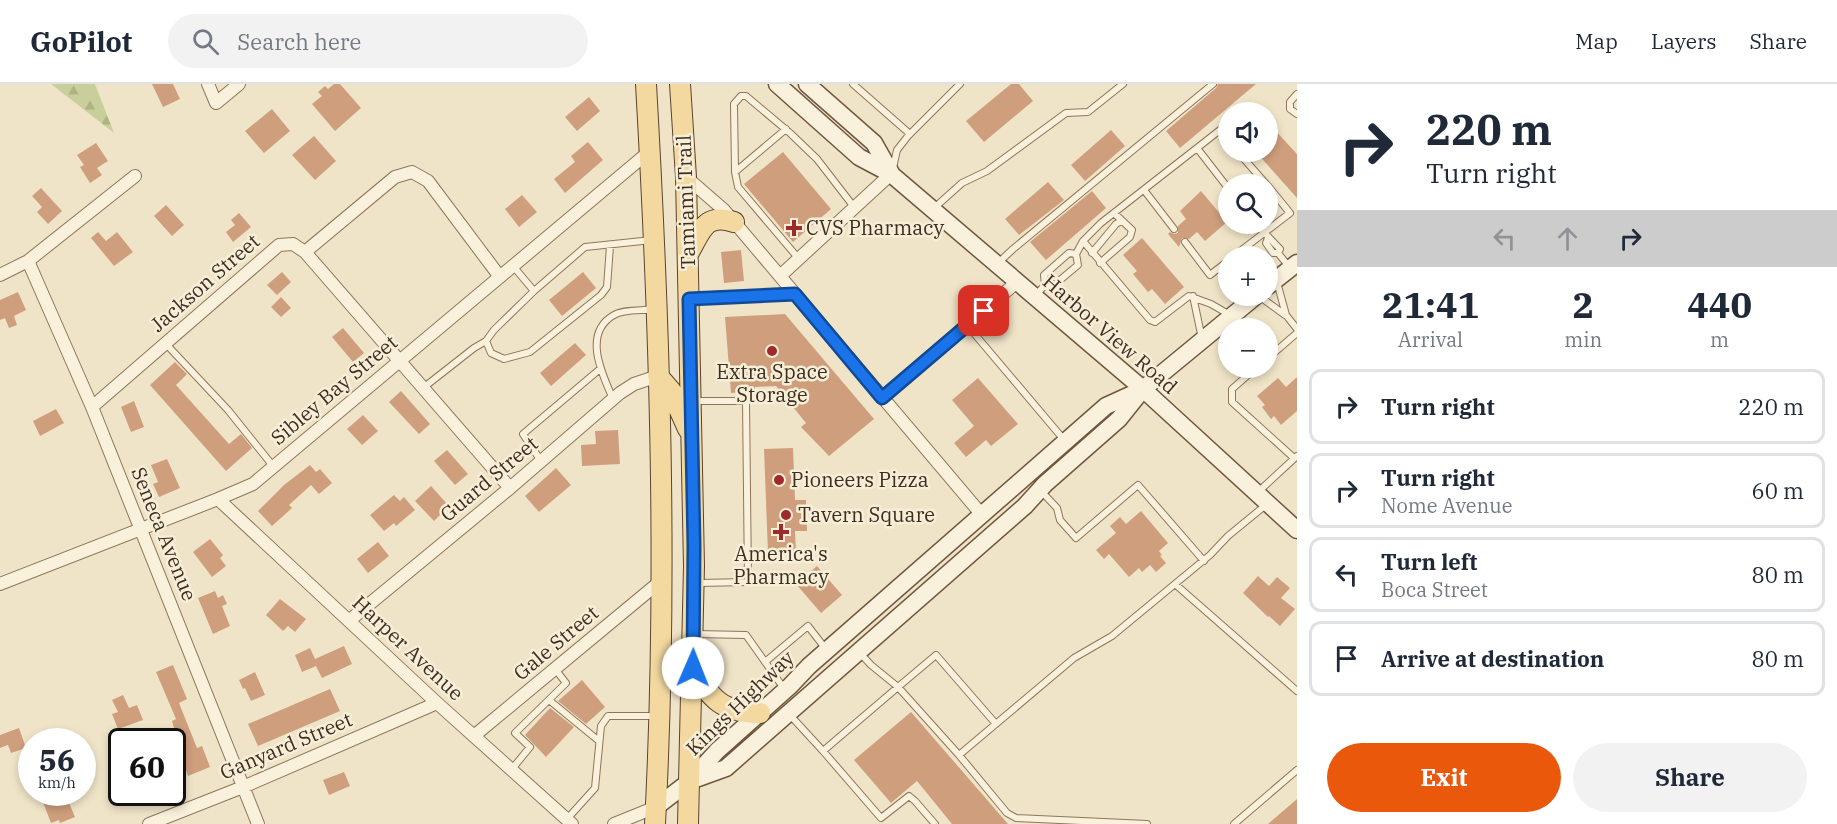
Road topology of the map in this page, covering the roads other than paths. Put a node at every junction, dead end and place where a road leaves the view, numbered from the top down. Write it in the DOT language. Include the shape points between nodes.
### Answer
graph roads {
  1 [pos="208,84"];
  2 [pos="238,84"];
  3 [pos="646,84"];
  4 [pos="680,84"];
  5 [pos="777,84"];
  6 [pos="807,84"];
  7 [pos="853,84"];
  8 [pos="960,84"];
  9 [pos="1123,84"];
  10 [pos="1213,84"];
  11 [pos="1297,94"];
  12 [pos="1297,114"];
  13 [pos="786,129"];
  14 [pos="1218,132"];
  15 [pos="910,134"];
  16 [pos="1197,148"];
  17 [pos="650,152"];
  18 [pos="1247,162"];
  19 [pos="735,172"];
  20 [pos="891,174"];
  21 [pos="1257,174"];
  22 [pos="1218,175"];
  23 [pos="135,176"];
  24 [pos="686,177"];
  25 [pos="1144,190"];
  26 [pos="1278,198"];
  27 [pos="854,208"];
  28 [pos="933,209"];
  29 [pos="1114,213"];
  30 [pos="1121,221"];
  31 [pos="734,222"];
  32 [pos="1278,224"];
  33 [pos="1174,229"];
  34 [pos="1266,236"];
  35 [pos="653,240"];
  36 [pos="1083,241"];
  37 [pos="1185,242"];
  38 [pos="609,246"];
  39 [pos="1250,246"];
  40 [pos="305,252"];
  41 [pos="1092,253"];
  42 [pos="688,254"];
  43 [pos="1076,254"];
  44 [pos="799,259"];
  45 [pos="28,261"];
  46 [pos="1100,263"];
  47 [pos="997,265"];
  48 [pos="513,266"];
  49 [pos="1294,266"];
  50 [pos="1218,269"];
  51 [pos="0,275"];
  52 [pos="780,276"];
  53 [pos="500,277"];
  54 [pos="1278,278"];
  55 [pos="1017,282"];
  56 [pos="534,291"];
  57 [pos="1040,291"];
  58 [pos="795,294"];
  59 [pos="1193,296"];
  60 [pos="1278,296"];
  61 [pos="689,299"];
  62 [pos="1244,306"];
  63 [pos="1272,306"];
  64 [pos="656,309"];
  65 [pos="1286,315"];
  66 [pos="1231,316"];
  67 [pos="967,325"];
  68 [pos="1297,331"];
  69 [pos="1202,340"];
  70 [pos="486,341"];
  71 [pos="165,344"];
  72 [pos="1278,349"];
  73 [pos="399,361"];
  74 [pos="600,369"];
  75 [pos="658,376"];
  76 [pos="1244,378"];
  77 [pos="423,388"];
  78 [pos="1143,389"];
  79 [pos="882,398"];
  80 [pos="613,399"];
  81 [pos="692,401"];
  82 [pos="92,407"];
  83 [pos="693,440"];
  84 [pos="1065,442"];
  85 [pos="1295,457"];
  86 [pos="541,461"];
  87 [pos="273,466"];
  88 [pos="510,488"];
  89 [pos="1040,490"];
  90 [pos="1262,498"];
  91 [pos="218,499"];
  92 [pos="982,515"];
  93 [pos="140,528"];
  94 [pos="1297,530"];
  95 [pos="1204,561"];
  96 [pos="662,580"];
  97 [pos="694,583"];
  98 [pos="0,584"];
  99 [pos="1175,584"];
  100 [pos="350,620"];
  101 [pos="694,634"];
  102 [pos="844,635"];
  103 [pos="827,650"];
  104 [pos="858,651"];
  105 [pos="765,662"];
  106 [pos="693,668"];
  107 [pos="555,669"];
  108 [pos="898,687"];
  109 [pos="785,691"];
  110 [pos="1297,692"];
  111 [pos="549,700"];
  112 [pos="437,703"];
  113 [pos="789,712"];
  114 [pos="760,713"];
  115 [pos="660,716"];
  116 [pos="996,724"];
  117 [pos="476,735"];
  118 [pos="599,741"];
  119 [pos="823,751"];
  120 [pos="959,755"];
  121 [pos="512,769"];
  122 [pos="1297,770"];
  123 [pos="690,781"];
  124 [pos="243,787"];
  125 [pos="656,816"];
  126 [pos="570,822"];
  127 [pos="149,824"];
  128 [pos="258,824"];
  129 [pos="614,824"];
  130 [pos="688,824"];
  131 [pos="935,824"];
  132 [pos="1147,824"];
  133 [pos="1234,824"];
  1 -- 2 [label="street" via="216,103"];
  3 -- 17 [label="main road, Tamiami Trail"];
  4 -- 24 [label="main road, Tamiami Trail"];
  5 -- 20 [label="main road, Harbor View Road" via="859,157"];
  6 -- 20 [label="main road, Harbor View Road" via="874,143"];
  7 -- 15 [label="lane"];
  8 -- 15 [label="lane"];
  9 -- 28 [label="lane" via="1088,112 1066,113 987,171 962,183"];
  10 -- 47 [label="lane"];
  11 -- 12 [label="lane" via="1290,102 1290,109"];
  13 -- 19 [label="lane"];
  13 -- 19 [label="lane" via="746,96 737,99"];
  13 -- 27 [label="lane" via="817,159"];
  14 -- 16 [label="lane"];
  15 -- 20 [label="lane" via="897,150"];
  16 -- 22 [label="lane"];
  16 -- 25 [label="lane"];
  17 -- 35 [label="main road, Tamiami Trail"];
  17 -- 48 [label="street, Sibley Bay Street"];
  18 -- 21 [label="lane"];
  19 -- 44 [label="lane" via="738,187"];
  20 -- 27 [label="street"];
  20 -- 28 [label="main road, Harbor View Road"];
  23 -- 45 [label="street"];
  24 -- 31 [label="street"];
  24 -- 42 [label="main road, Tamiami Trail"];
  25 -- 29 [label="lane"];
  25 -- 33 [label="lane"];
  26 -- 32 [label="lane" via="1290,213"];
  27 -- 44 [label="street"];
  28 -- 47 [label="main road, Harbor View Road"];
  29 -- 30 [label="lane"];
  29 -- 36 [label="lane"];
  30 -- 41 [label="lane"];
  30 -- 46 [label="lane" via="1132,230 1130,237"];
  31 -- 42 [label="main road" via="711,220"];
  31 -- 52 [label="street"];
  34 -- 39 [label="lane"];
  34 -- 49 [label="lane" via="1274,253"];
  35 -- 38 [label="lane"];
  35 -- 64 [label="main road, Tamiami Trail"];
  36 -- 41 [label="lane"];
  36 -- 43 [label="lane"];
  37 -- 50 [label="lane" via="1210,275"];
  38 -- 56 [label="lane" via="585,248"];
  38 -- 70 [label="lane" via="607,287 530,352 504,359 491,352"];
  40 -- 53 [label="street" via="395,177 412,172 428,181"];
  40 -- 71 [label="street, Jackson Street" via="293,244 279,245"];
  40 -- 73 [label="street"];
  41 -- 46 [label="lane"];
  42 -- 61 [label="main road, Tamiami Trail"];
  43 -- 57 [label="lane" via="1069,253 1044,275"];
  43 -- 57 [label="lane" via="1078,265"];
  44 -- 52 [label="street"];
  45 -- 51 [label="street"];
  45 -- 82 [label="street, Seneca Avenue"];
  46 -- 59 [label="lane" via="1155,322"];
  47 -- 55 [label="main road, Harbor View Road"];
  48 -- 53 [label="street, Sibley Bay Street"];
  48 -- 56 [label="lane"];
  49 -- 54 [label="main road"];
  52 -- 58 [label="street"];
  53 -- 73 [label="street, Sibley Bay Street"];
  55 -- 57 [label="main road, Harbor View Road"];
  55 -- 67 [label="street"];
  56 -- 70 [label="lane"];
  57 -- 78 [label="main road, Harbor View Road"];
  58 -- 61 [label="lane"];
  58 -- 79 [label="street"];
  59 -- 66 [label="lane"];
  59 -- 69 [label="lane"];
  60 -- 65 [label="lane"];
  61 -- 81 [label="main road, Tamiami Trail"];
  62 -- 66 [label="main road, Kings Highway"];
  63 -- 65 [label="lane"];
  64 -- 74 [label="lane" via="615,314 604,322 596,335"];
  64 -- 75 [label="main road, Tamiami Trail"];
  65 -- 68 [label="lane"];
  66 -- 69 [label="main road, Kings Highway"];
  67 -- 79 [label="street"];
  67 -- 84 [label="lane"];
  68 -- 72 [label="lane"];
  69 -- 78 [label="main road, Kings Highway"];
  70 -- 77 [label="lane"];
  71 -- 82 [label="street, Jackson Street"];
  71 -- 87 [label="lane" via="228,410"];
  73 -- 77 [label="street"];
  73 -- 87 [label="street, Sibley Bay Street"];
  74 -- 80 [label="lane"];
  74 -- 86 [label="lane" via="523,434"];
  75 -- 80 [label="street, Guard Street" via="634,384"];
  75 -- 83 [label="main road" via="677,400"];
  75 -- 96 [label="main road, Tamiami Trail"];
  76 -- 85 [label="lane" via="1232,388 1232,402"];
  77 -- 88 [label="street"];
  78 -- 84 [label="main road, Kings Highway" via="1106,406"];
  78 -- 89 [label="main road, Kings Highway" via="1119,419"];
  78 -- 90 [label="main road, Harbor View Road"];
  79 -- 92 [label="street"];
  80 -- 86 [label="street, Guard Street"];
  81 -- 83 [label="main road, Tamiami Trail"];
  81 -- 97 [label="lane" via="746,401 748,571 748,582"];
  82 -- 93 [label="street, Seneca Avenue"];
  83 -- 97 [label="main road, Tamiami Trail"];
  84 -- 92 [label="main road, Kings Highway"];
  85 -- 90 [label="lane"];
  86 -- 88 [label="street, Guard Street"];
  87 -- 91 [label="street, Sibley Bay Street" via="252,484"];
  88 -- 100 [label="street, Guard Street"];
  89 -- 95 [label="lane" via="1076,538 1138,485"];
  89 -- 104 [label="main road, Kings Highway"];
  90 -- 94 [label="main road, Harbor View Road"];
  90 -- 95 [label="lane"];
  91 -- 93 [label="street, Sibley Bay Street"];
  91 -- 100 [label="street, Harper Avenue"];
  92 -- 102 [label="main road, Kings Highway"];
  93 -- 98 [label="street, Sibley Bay Street"];
  93 -- 124 [label="street, Seneca Avenue"];
  95 -- 99 [label="lane"];
  96 -- 107 [label="street, Gale Street"];
  96 -- 115 [label="main road, Tamiami Trail"];
  97 -- 101 [label="main road, Tamiami Trail"];
  99 -- 110 [label="lane"];
  99 -- 116 [label="lane" via="1112,636 1074,658"];
  100 -- 112 [label="street, Harper Avenue"];
  101 -- 105 [label="lane" via="746,635"];
  101 -- 106 [label="main road, Tamiami Trail"];
  102 -- 103 [label="main road, Kings Highway"];
  102 -- 104 [label="main road"];
  103 -- 105 [label="lane" via="808,626"];
  103 -- 109 [label="main road, Kings Highway"];
  104 -- 108 [label="lane"];
  104 -- 113 [label="main road, Kings Highway"];
  105 -- 109 [label="lane"];
  106 -- 114 [label="main road" via="718,702 732,710"];
  106 -- 123 [label="main road, Tamiami Trail"];
  107 -- 111 [label="lane" via="566,683"];
  107 -- 117 [label="street, Gale Street"];
  108 -- 116 [label="lane" via="936,655"];
  108 -- 119 [label="lane"];
  108 -- 120 [label="lane"];
  109 -- 114 [label="main road, Kings Highway"];
  111 -- 118 [label="lane"];
  111 -- 121 [label="lane" via="515,733 530,747"];
  112 -- 117 [label="street, Harper Avenue"];
  112 -- 124 [label="street, Ganyard Street"];
  113 -- 119 [label="lane"];
  113 -- 123 [label="main road, Kings Highway" via="726,768"];
  114 -- 123 [label="main road, Kings Highway"];
  115 -- 118 [label="lane" via="608,716 601,726"];
  115 -- 125 [label="main road, Tamiami Trail"];
  116 -- 120 [label="lane"];
  117 -- 121 [label="street, Harper Avenue"];
  118 -- 126 [label="lane" via="595,788"];
  119 -- 131 [label="lane" via="881,818 909,796"];
  120 -- 132 [label="lane" via="1007,813 1016,818"];
  121 -- 126 [label="street, Harper Avenue"];
  122 -- 133 [label="lane"];
  123 -- 125 [label="main road"];
  123 -- 130 [label="main road, Tamiami Trail"];
  124 -- 127 [label="street, Ganyard Street"];
  124 -- 128 [label="street, Seneca Avenue"];
  125 -- 129 [label="street"];
}
